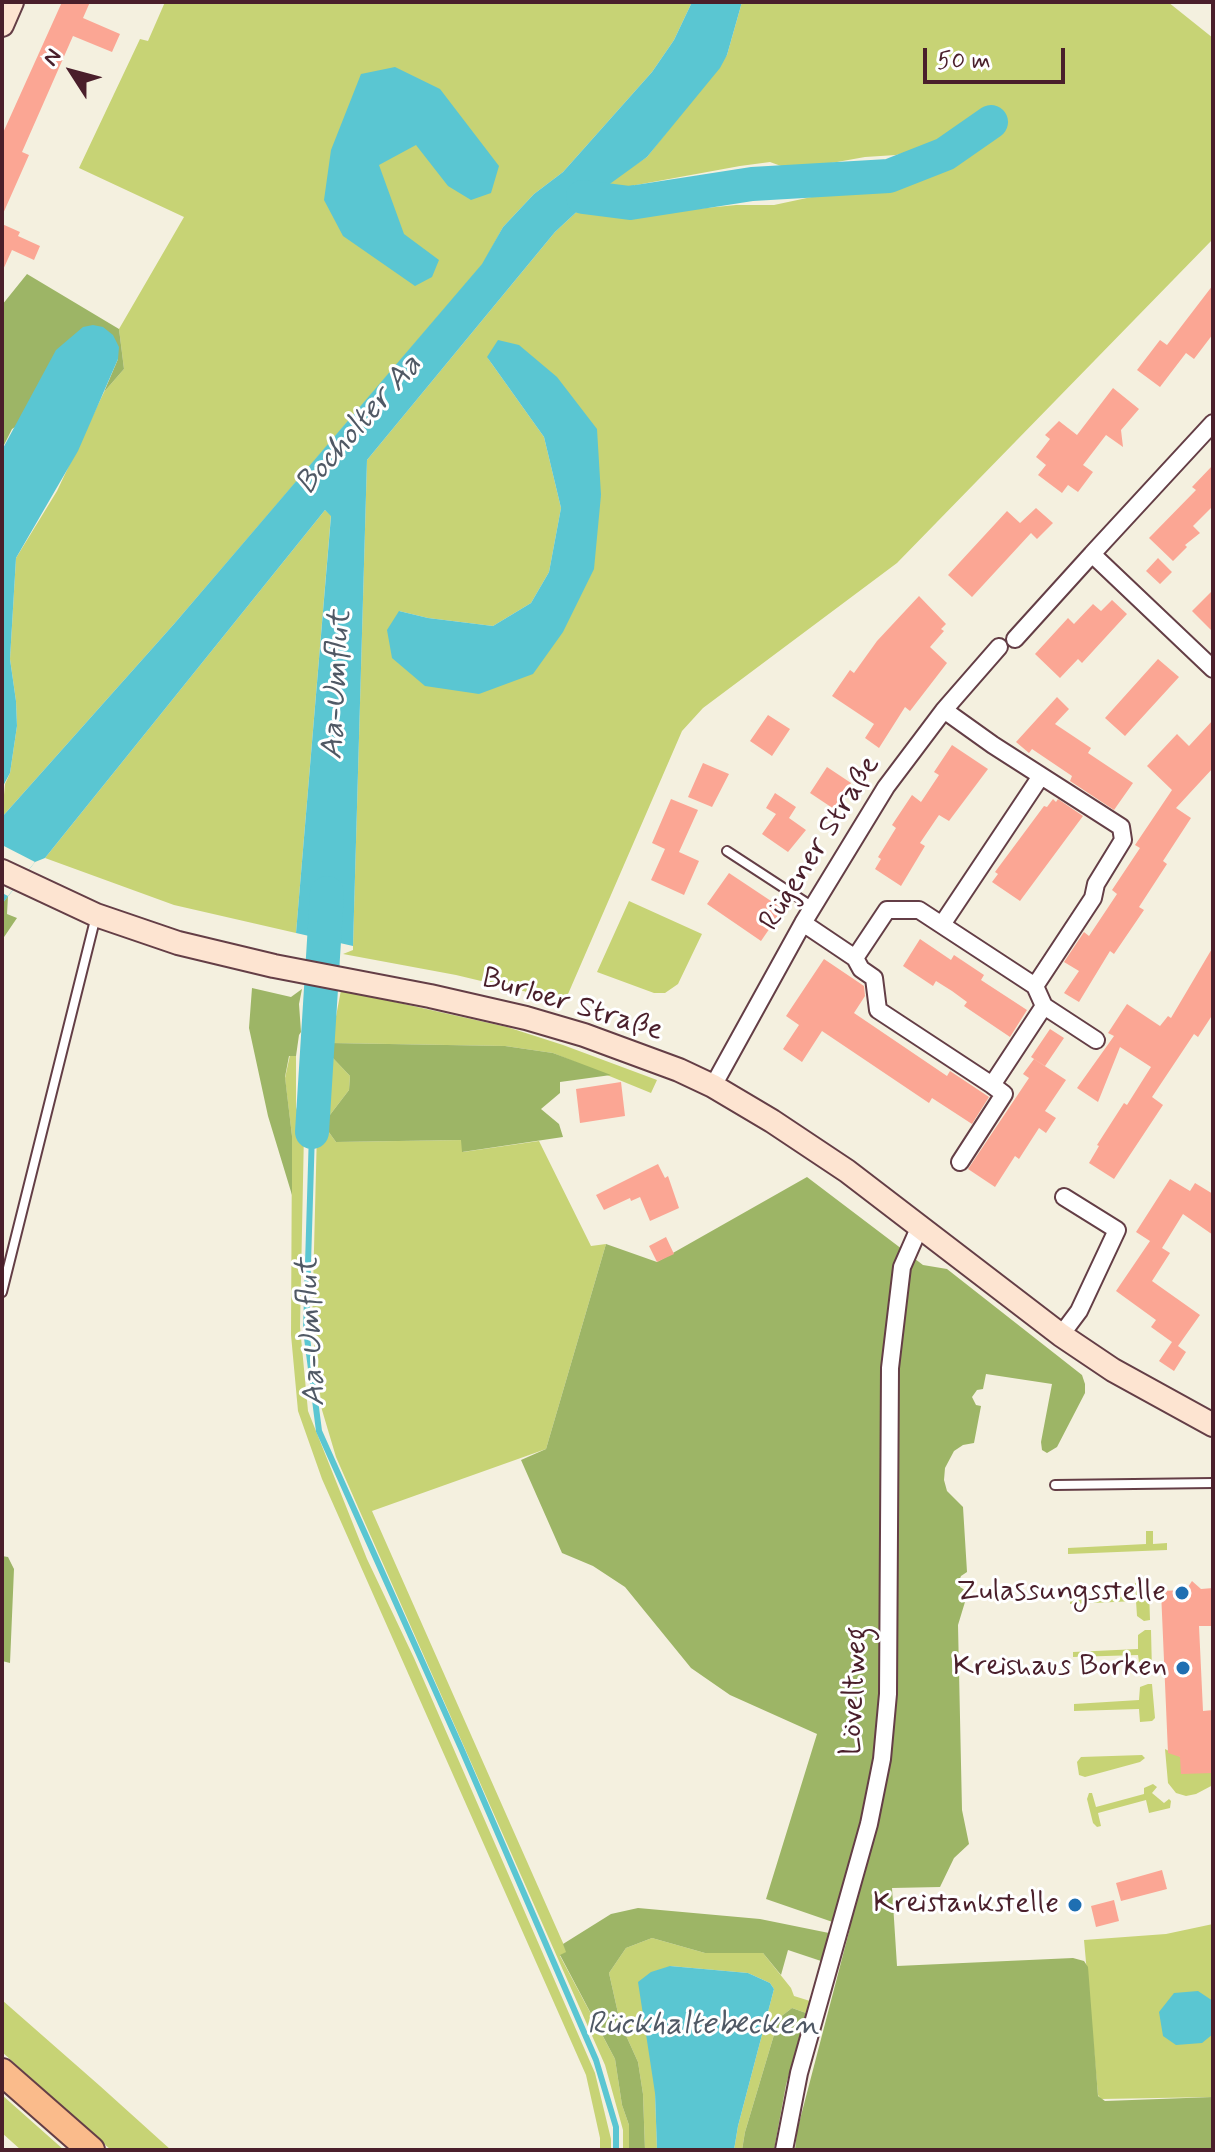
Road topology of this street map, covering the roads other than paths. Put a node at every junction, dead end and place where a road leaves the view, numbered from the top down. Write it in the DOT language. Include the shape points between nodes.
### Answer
graph roads {
  1 [pos="12,2"];
  2 [pos="2,25"];
  3 [pos="1213,423"];
  4 [pos="1092,554"];
  5 [pos="1015,639"];
  6 [pos="999,647"];
  7 [pos="1213,669"];
  8 [pos="944,710"];
  9 [pos="1041,776"];
  10 [pos="727,851"];
  11 [pos="12,876"];
  12 [pos="813,907"];
  13 [pos="96,915"];
  14 [pos="803,923"];
  15 [pos="943,923"];
  16 [pos="855,958"];
  17 [pos="1035,986"];
  18 [pos="1044,1006"];
  19 [pos="1096,1040"];
  20 [pos="992,1085"];
  21 [pos="713,1086"];
  22 [pos="960,1162"];
  23 [pos="1064,1197"];
  24 [pos="920,1226"];
  25 [pos="2,1292"];
  26 [pos="1061,1335"];
  27 [pos="1213,1425"];
  28 [pos="1213,1483"];
  29 [pos="1055,1485"];
  30 [pos="2,2072"];
  31 [pos="91,2150"];
  32 [pos="784,2150"];
  1 -- 2 [label="main road"];
  3 -- 4 [label="street"];
  4 -- 5 [label="street"];
  4 -- 7 [label="street"];
  6 -- 8 [label="street, Rügener Straße"];
  8 -- 9 [label="street"];
  8 -- 12 [label="street, Rügener Straße" via="886,787"];
  9 -- 15 [label="street"];
  9 -- 17 [label="street" via="1121,827 1123,840 1093,898"];
  10 -- 12 [label="lane"];
  11 -- 13 [label="main road, Burloer Straße"];
  12 -- 14 [label="street, Rügener Straße"];
  13 -- 21 [label="main road, Burloer Straße" via="178,943 555,1027"];
  13 -- 25 [label="lane"];
  14 -- 16 [label="street"];
  14 -- 21 [label="street, Rügener Straße"];
  15 -- 16 [label="street" via="919,910 887,910"];
  15 -- 17 [label="street"];
  16 -- 20 [label="street" via="874,978 878,1010"];
  17 -- 18 [label="street"];
  18 -- 19 [label="street"];
  18 -- 20 [label="street"];
  20 -- 22 [label="street" via="1004,1094"];
  21 -- 24 [label="main road, Burloer Straße" via="847,1171"];
  23 -- 26 [label="street" via="1117,1230 1079,1311"];
  24 -- 26 [label="main road, Burloer Straße"];
  24 -- 32 [label="street, Löveltweg" via="902,1267 890,1368 888,1694 882,1759 869,1824 799,2073"];
  26 -- 27 [label="main road, Burloer Straße"];
  28 -- 29 [label="lane"];
  30 -- 31 [label="main road"];
}
